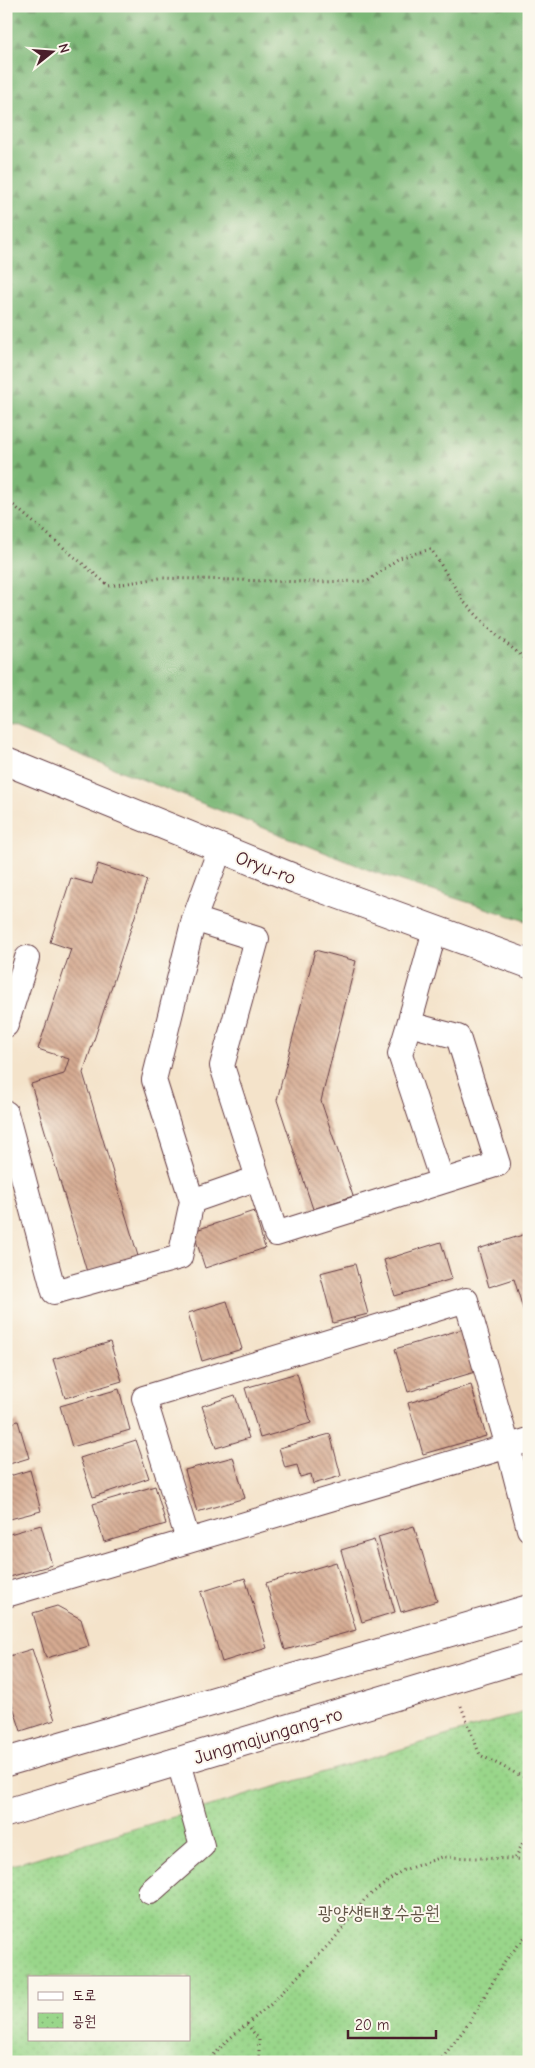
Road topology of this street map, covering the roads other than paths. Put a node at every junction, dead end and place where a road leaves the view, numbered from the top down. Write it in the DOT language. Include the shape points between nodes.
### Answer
graph roads {
  1 [pos="6,761"];
  2 [pos="220,849"];
  3 [pos="194,920"];
  4 [pos="435,930"];
  5 [pos="27,958"];
  6 [pos="529,964"];
  7 [pos="409,1024"];
  8 [pos="6,1025"];
  9 [pos="6,1113"];
  10 [pos="258,1178"];
  11 [pos="442,1182"];
  12 [pos="192,1201"];
  13 [pos="518,1444"];
  14 [pos="529,1529"];
  15 [pos="188,1540"];
  16 [pos="6,1595"];
  17 [pos="529,1609"];
  18 [pos="529,1656"];
  19 [pos="6,1762"];
  20 [pos="179,1762"];
  21 [pos="6,1813"];
  22 [pos="150,1892"];
  1 -- 2 [label="main road, Oryu-ro"];
  2 -- 3 [label="street"];
  2 -- 4 [label="main road, Oryu-ro"];
  3 -- 10 [label="street" via="257,939 222,1066"];
  3 -- 12 [label="street" via="154,1080"];
  4 -- 6 [label="main road, Oryu-ro"];
  4 -- 7 [label="street"];
  5 -- 8 [label="street"];
  7 -- 11 [label="street" via="400,1054"];
  7 -- 11 [label="street" via="458,1038 498,1164"];
  9 -- 12 [label="street" via="54,1292 180,1257"];
  10 -- 11 [label="street" via="276,1234"];
  10 -- 12 [label="street"];
  13 -- 14 [label="street"];
  13 -- 15 [label="street"];
  13 -- 15 [label="street" via="466,1300 144,1398"];
  15 -- 16 [label="street"];
  17 -- 19 [label="main road"];
  18 -- 20 [label="main road, Jungmajungang-ro"];
  20 -- 21 [label="main road, Jungmajungang-ro"];
  20 -- 22 [label="street" via="202,1846"];
}
